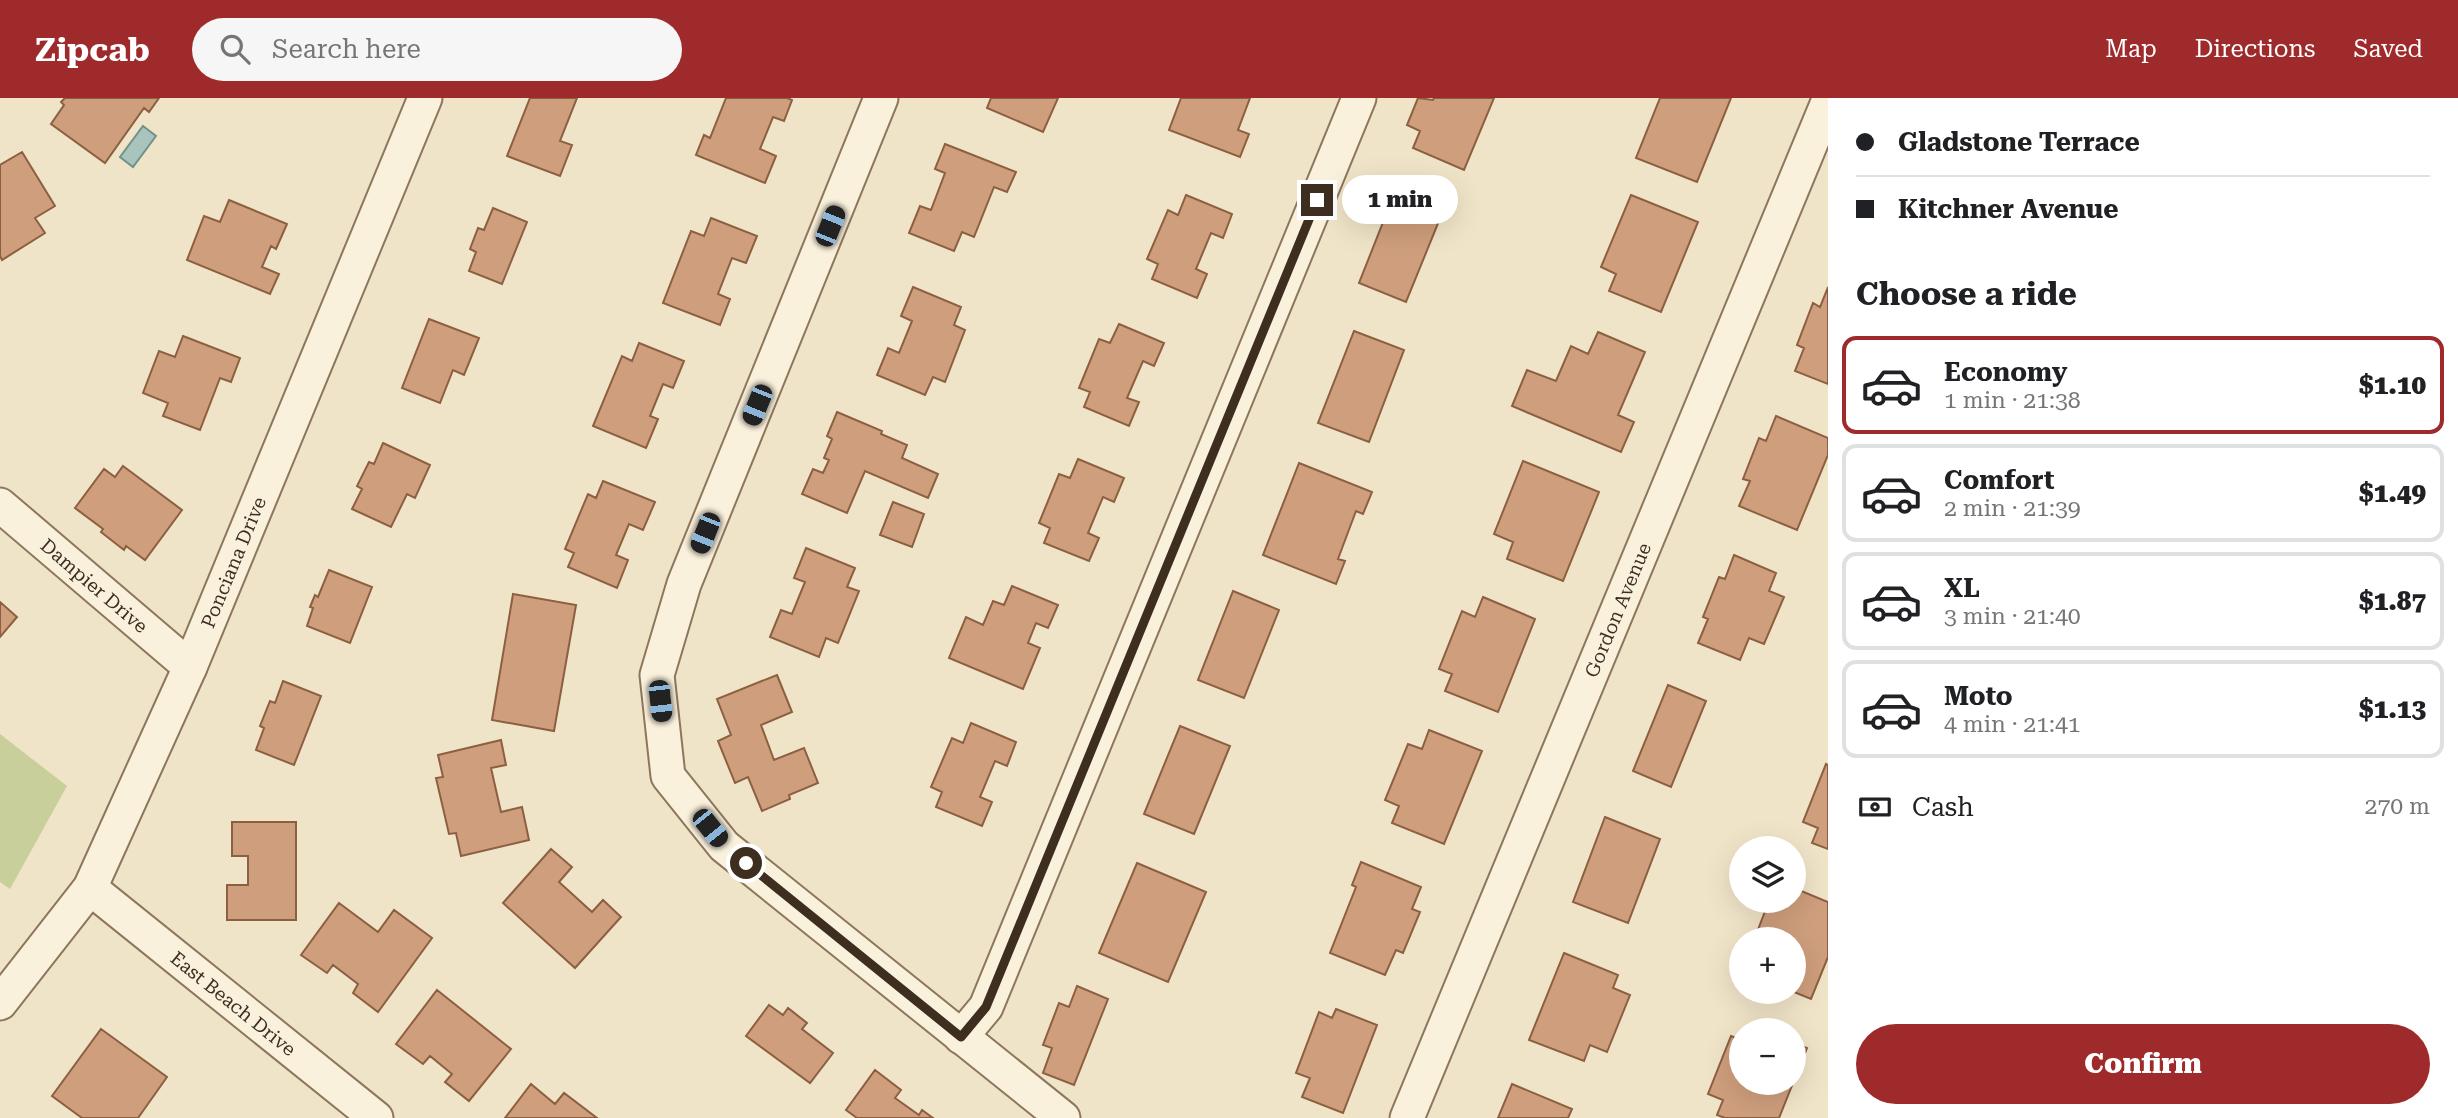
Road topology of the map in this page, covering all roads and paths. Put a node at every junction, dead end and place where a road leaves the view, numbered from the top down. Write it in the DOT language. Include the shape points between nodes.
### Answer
graph roads {
  1 [pos="425,98"];
  2 [pos="881,98"];
  3 [pos="1360,98"];
  4 [pos="1828,102"];
  5 [pos="0,505"];
  6 [pos="190,667"];
  7 [pos="90,888"];
  8 [pos="0,1003"];
  9 [pos="961,1037"];
  10 [pos="376,1118"];
  11 [pos="1063,1118"];
  12 [pos="1407,1118"];
  1 -- 6 [label="street, Ponciana Drive"];
  2 -- 9 [label="street" via="684,584 657,676 668,776 724,846"];
  3 -- 9 [label="street" via="986,1007"];
  4 -- 12 [label="street, Gordon Avenue"];
  5 -- 6 [label="street, Dampier Drive"];
  6 -- 7 [label="street, Ponciana Drive"];
  7 -- 8 [label="street, Ponciana Drive"];
  7 -- 10 [label="street, East Beach Drive"];
  9 -- 11 [label="street"];
}
